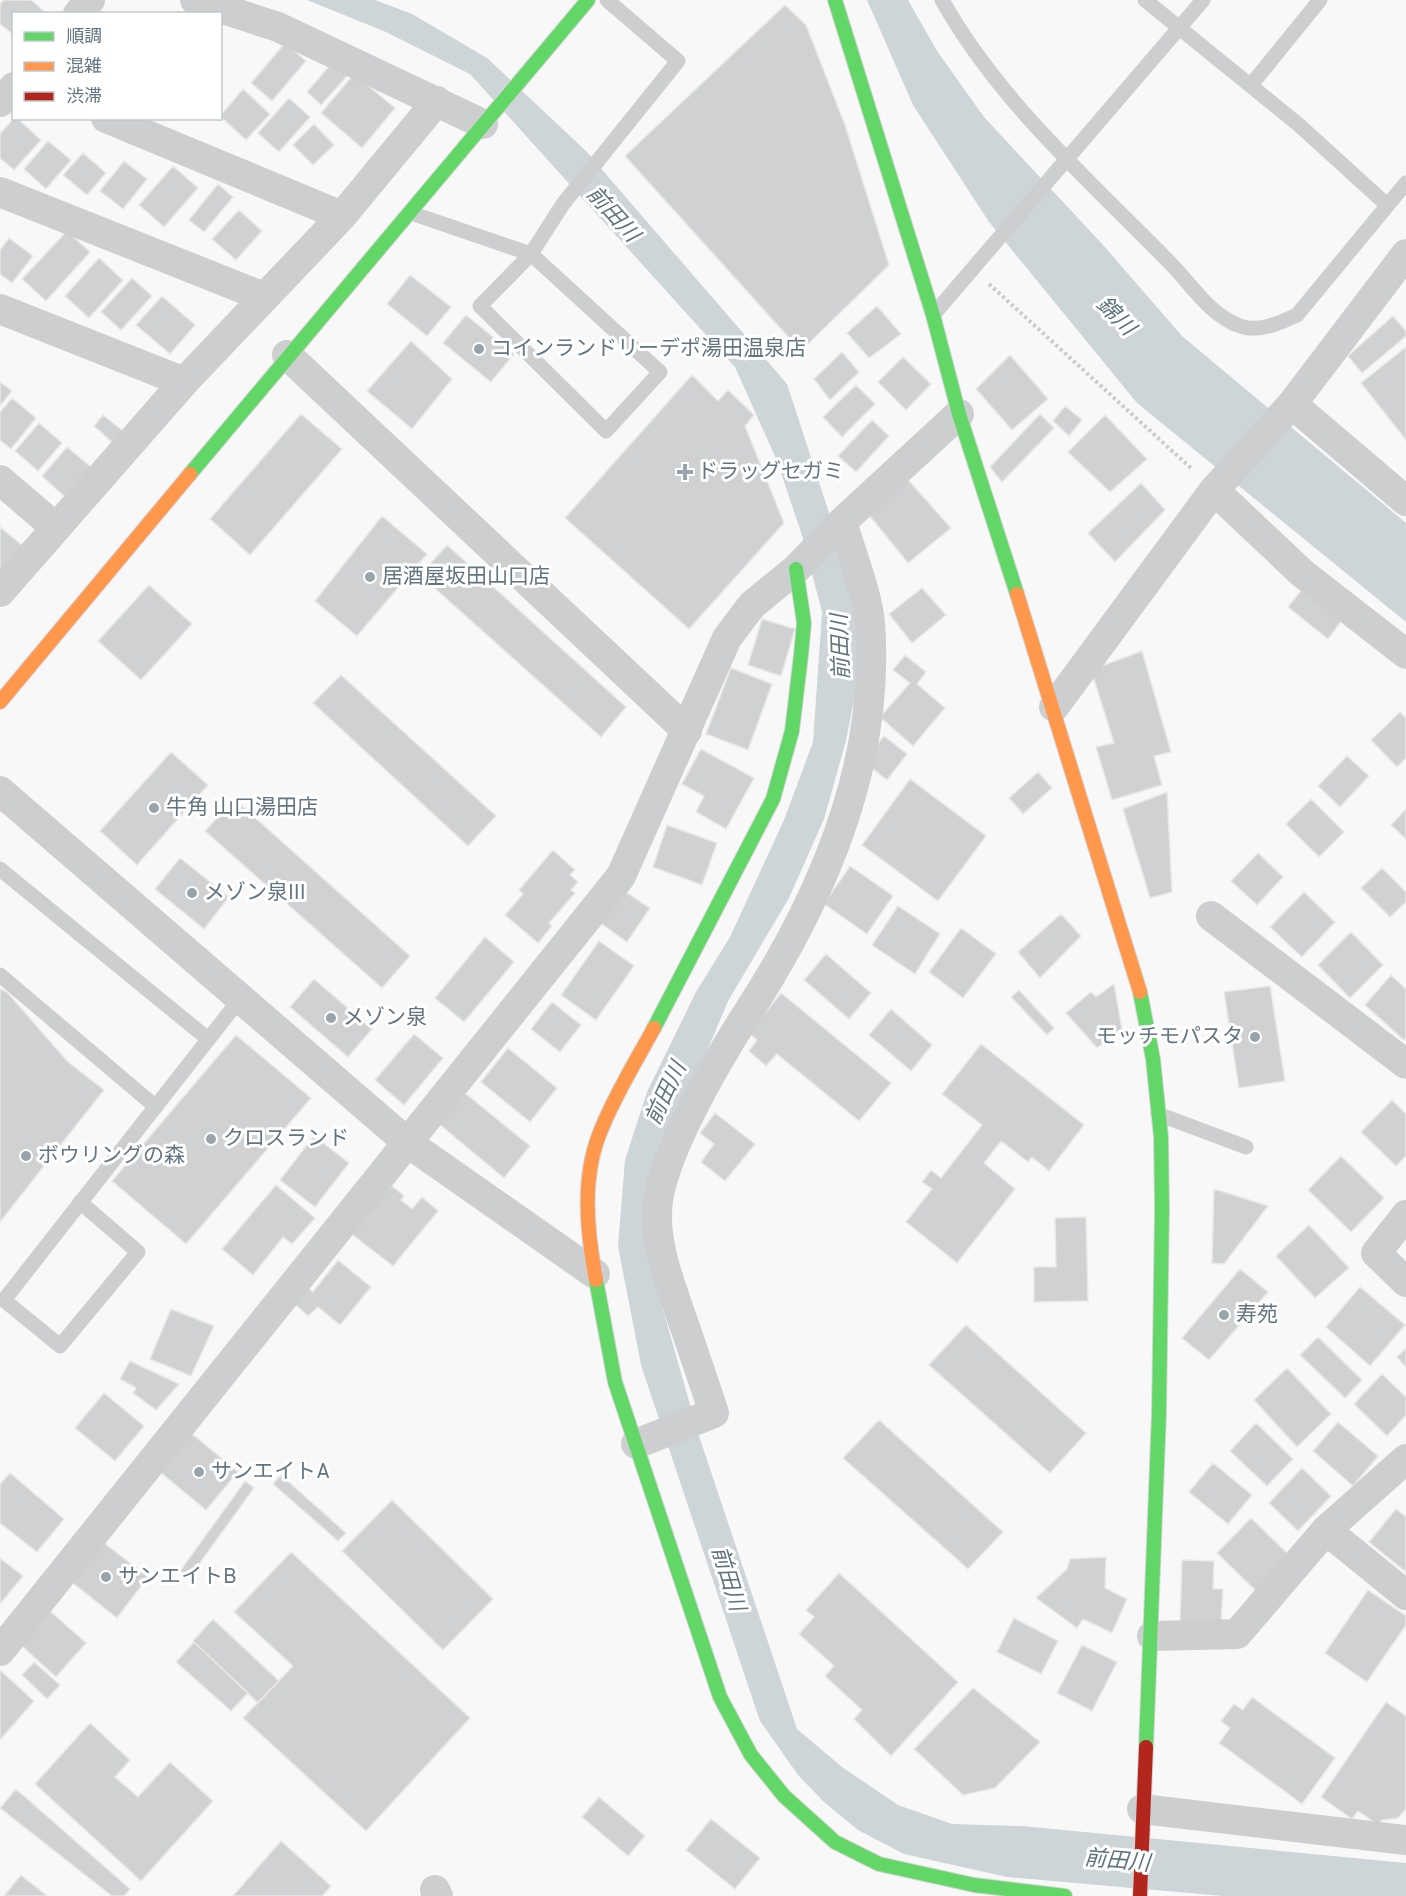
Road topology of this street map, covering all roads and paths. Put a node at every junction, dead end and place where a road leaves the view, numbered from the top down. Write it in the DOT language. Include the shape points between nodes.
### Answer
graph roads {
  1 [pos="90,0"];
  2 [pos="195,0"];
  3 [pos="588,0"];
  4 [pos="607,0"];
  5 [pos="835,0"];
  6 [pos="942,0"];
  7 [pos="1145,0"];
  8 [pos="1203,0"];
  9 [pos="1320,0"];
  10 [pos="80,12"];
  11 [pos="1180,28"];
  12 [pos="1251,85"];
  13 [pos="12,89"];
  14 [pos="437,101"];
  15 [pos="0,102"];
  16 [pos="111,120"];
  17 [pos="484,123"];
  18 [pos="1069,159"];
  19 [pos="1406,183"];
  20 [pos="0,192"];
  21 [pos="1388,205"];
  22 [pos="411,213"];
  23 [pos="342,216"];
  24 [pos="531,254"];
  25 [pos="1406,254"];
  26 [pos="974,270"];
  27 [pos="264,297"];
  28 [pos="0,309"];
  29 [pos="933,315"];
  30 [pos="287,355"];
  31 [pos="184,382"];
  32 [pos="1292,404"];
  33 [pos="959,414"];
  34 [pos="0,480"];
  35 [pos="1214,489"];
  36 [pos="1406,501"];
  37 [pos="842,522"];
  38 [pos="55,527"];
  39 [pos="796,568"];
  40 [pos="0,592"];
  41 [pos="1406,654"];
  42 [pos="0,702"];
  43 [pos="1054,707"];
  44 [pos="687,732"];
  45 [pos="0,791"];
  46 [pos="0,869"];
  47 [pos="1211,916"];
  48 [pos="0,975"];
  49 [pos="240,999"];
  50 [pos="208,1039"];
  51 [pos="1406,1065"];
  52 [pos="156,1107"];
  53 [pos="1158,1114"];
  54 [pos="408,1143"];
  55 [pos="1246,1147"];
  56 [pos="80,1202"];
  57 [pos="1406,1215"];
  58 [pos="595,1274"];
  59 [pos="1406,1282"];
  60 [pos="636,1444"];
  61 [pos="1406,1459"];
  62 [pos="1326,1530"];
  63 [pos="1406,1595"];
  64 [pos="1152,1636"];
  65 [pos="0,1651"];
  66 [pos="1142,1809"];
  67 [pos="1406,1840"];
  68 [pos="1065,1896"];
  69 [pos="1140,1896"];
  1 -- 10 [label="street"];
  2 -- 14 [label="street" via="278,27"];
  3 -- 17 [label="street"];
  4 -- 24 [label="lane" via="678,61 562,204"];
  5 -- 29 [label="street"];
  6 -- 18 [label="lane" via="991,76"];
  7 -- 11 [label="lane"];
  8 -- 11 [label="lane"];
  9 -- 12 [label="lane"];
  11 -- 12 [label="lane"];
  11 -- 18 [label="lane"];
  12 -- 21 [label="lane"];
  13 -- 15 [label="street"];
  14 -- 17 [label="street"];
  14 -- 23 [label="street"];
  16 -- 23 [label="street"];
  17 -- 22 [label="street"];
  18 -- 21 [label="lane" via="1202,300 1242,327 1271,327 1297,315"];
  18 -- 26 [label="lane"];
  19 -- 21 [label="lane"];
  20 -- 27 [label="street"];
  22 -- 24 [label="lane"];
  22 -- 30 [label="street"];
  23 -- 27 [label="street"];
  24 -- 24 [label="lane" via="660,372 606,431 480,306"];
  25 -- 32 [label="street"];
  26 -- 29 [label="lane"];
  26 -- 35 [label="path"];
  27 -- 31 [label="street"];
  28 -- 31 [label="street"];
  29 -- 33 [label="street"];
  30 -- 42 [label="street"];
  30 -- 44 [label="street"];
  31 -- 38 [label="street"];
  32 -- 35 [label="street"];
  32 -- 36 [label="street"];
  33 -- 37 [label="street"];
  33 -- 43 [label="street"];
  34 -- 38 [label="street"];
  35 -- 41 [label="street" via="1302,573"];
  35 -- 43 [label="street"];
  37 -- 39 [label="street"];
  37 -- 60 [label="street" via="870,620 871,683 863,747 845,821 814,894 770,979 719,1059 660,1188 660,1252 714,1413"];
  38 -- 40 [label="street"];
  39 -- 44 [label="street" via="752,605 727,638"];
  39 -- 58 [label="street" via="804,623 792,731 773,799 600,1131 589,1179 588,1236"];
  43 -- 53 [label="street" via="1137,980 1153,1059"];
  44 -- 54 [label="street" via="621,876"];
  45 -- 49 [label="street"];
  46 -- 50 [label="lane"];
  47 -- 51 [label="street"];
  48 -- 52 [label="lane"];
  49 -- 50 [label="lane"];
  49 -- 54 [label="street"];
  50 -- 52 [label="lane"];
  52 -- 56 [label="lane"];
  53 -- 55 [label="lane"];
  53 -- 64 [label="street" via="1162,1209"];
  54 -- 58 [label="street"];
  54 -- 65 [label="street"];
  56 -- 56 [label="lane" via="4,1300 60,1346 138,1252"];
  57 -- 59 [label="street" via="1376,1253"];
  58 -- 60 [label="street" via="615,1382"];
  60 -- 68 [label="street" via="720,1696 752,1755 784,1796 835,1842 879,1864 974,1885"];
  61 -- 62 [label="street"];
  62 -- 63 [label="street"];
  62 -- 64 [label="street" via="1237,1634"];
  64 -- 66 [label="street"];
  66 -- 67 [label="street"];
  66 -- 69 [label="street"];
}
